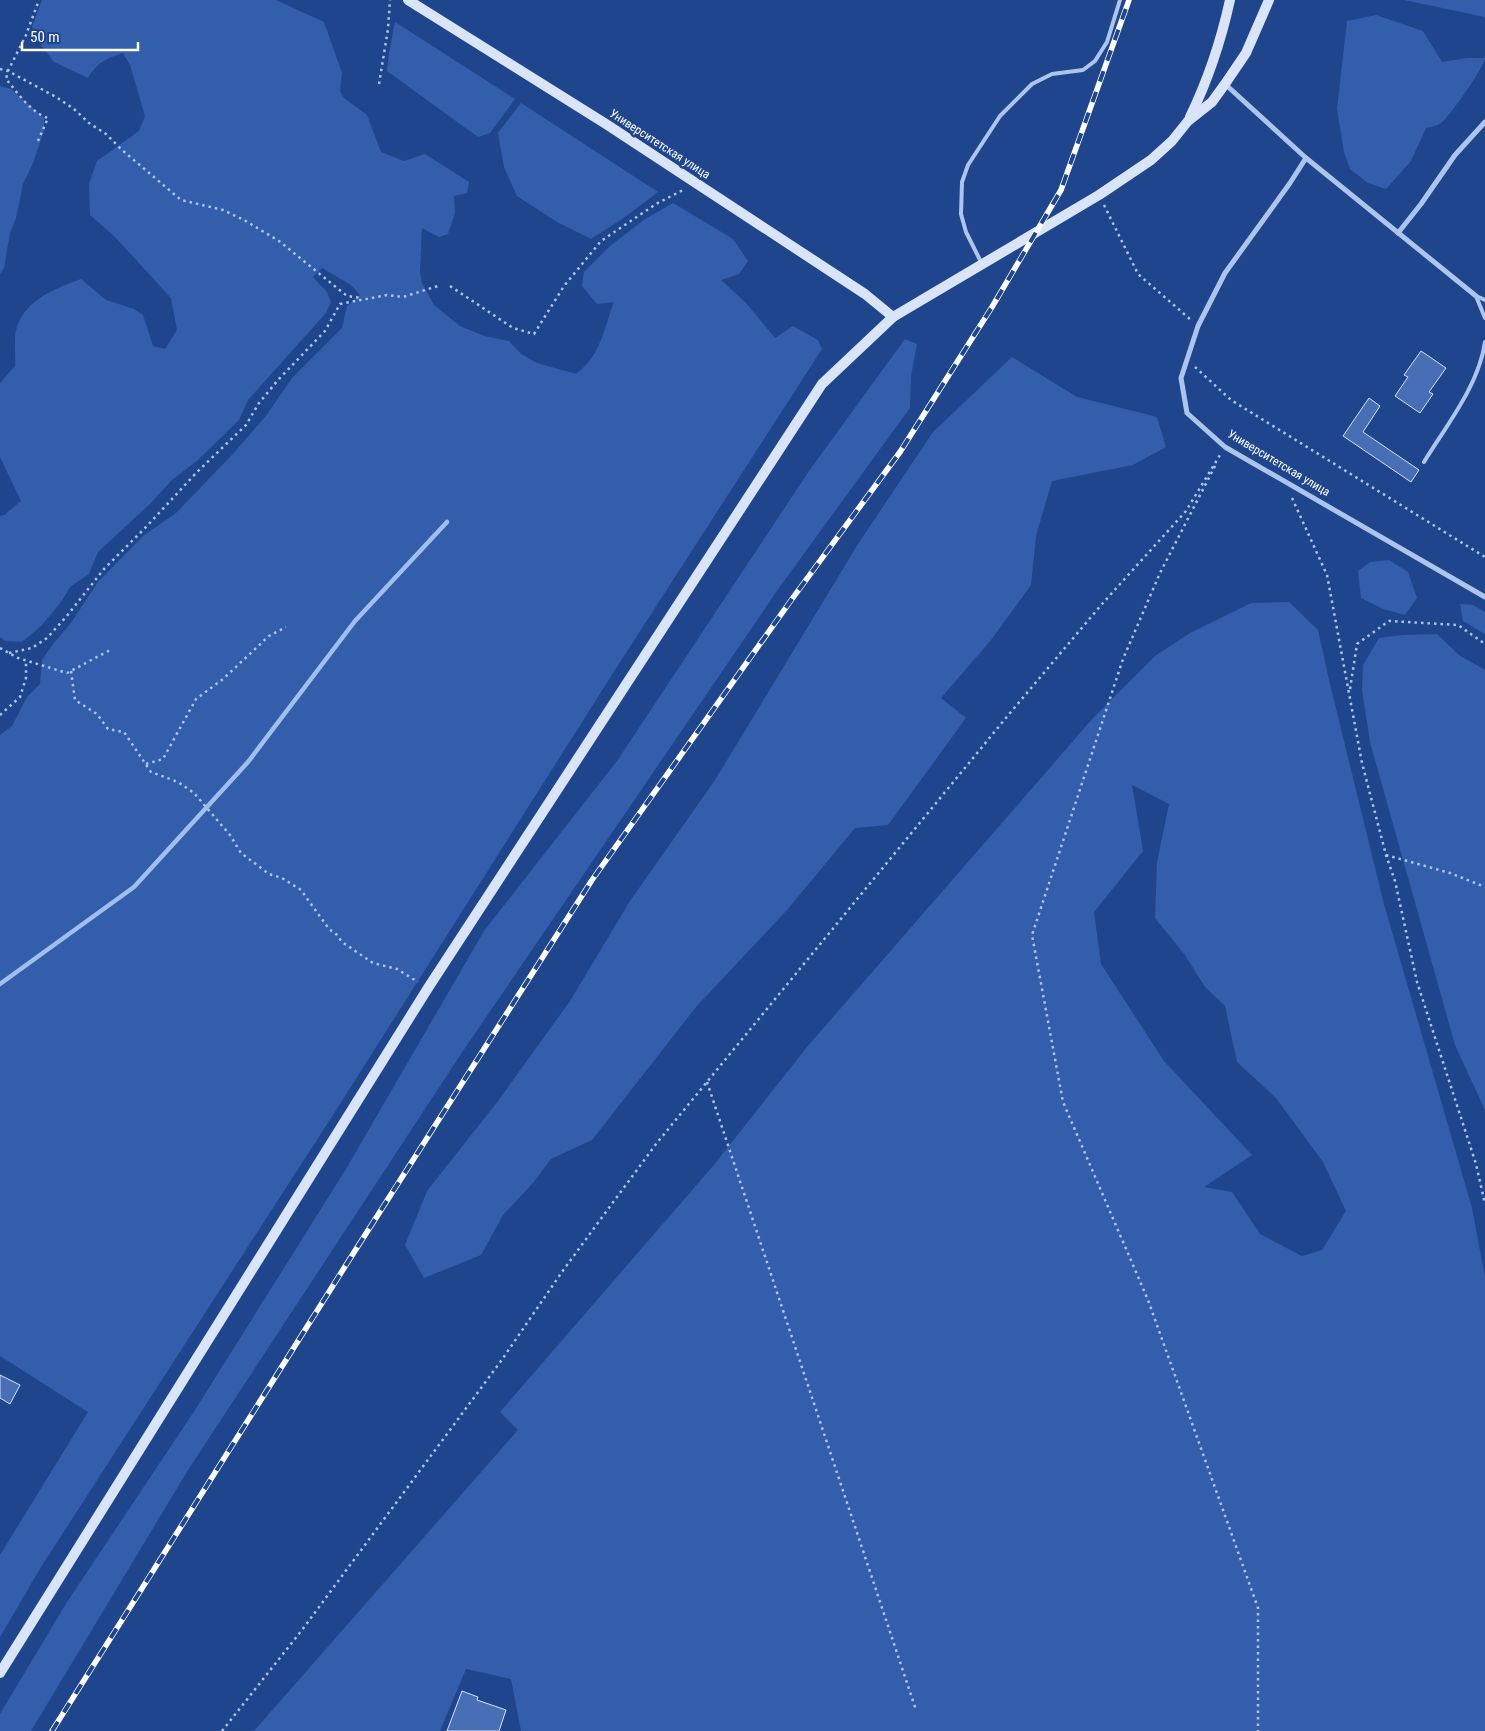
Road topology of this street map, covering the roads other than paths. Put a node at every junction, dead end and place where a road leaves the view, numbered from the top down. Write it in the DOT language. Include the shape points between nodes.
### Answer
graph roads {
  1 [pos="408,0"];
  2 [pos="1120,0"];
  3 [pos="1230,0"];
  4 [pos="1269,0"];
  5 [pos="1225,84"];
  6 [pos="1188,121"];
  7 [pos="1485,122"];
  8 [pos="1306,158"];
  9 [pos="1398,233"];
  10 [pos="982,264"];
  11 [pos="1476,296"];
  12 [pos="1485,300"];
  13 [pos="892,317"];
  14 [pos="1485,318"];
  15 [pos="1485,342"];
  16 [pos="1424,462"];
  17 [pos="1485,597"];
  18 [pos="0,1673"];
  1 -- 13 [label="main road, Университетская улица" via="606,124 865,294"];
  2 -- 10 [label="lane" via="1107,42 1095,61 1083,70 1052,74 1032,84 1000,116 968,165 962,182 961,214"];
  3 -- 6 [label="main road" via="1214,59"];
  4 -- 5 [label="main road" via="1246,53"];
  5 -- 6 [label="main road" via="1212,102"];
  5 -- 8 [label="street"];
  6 -- 10 [label="main road" via="1151,160 1098,196"];
  7 -- 9 [label="street" via="1455,155"];
  8 -- 9 [label="street"];
  8 -- 17 [label="street, Университетская улица" via="1226,273 1198,326 1180,378 1187,413 1225,447"];
  9 -- 11 [label="street"];
  10 -- 13 [label="main road"];
  11 -- 12 [label="lane"];
  11 -- 14 [label="lane"];
  13 -- 18 [label="main road" via="822,384 428,988"];
  15 -- 16 [label="lane" via="1471,385"];
}
